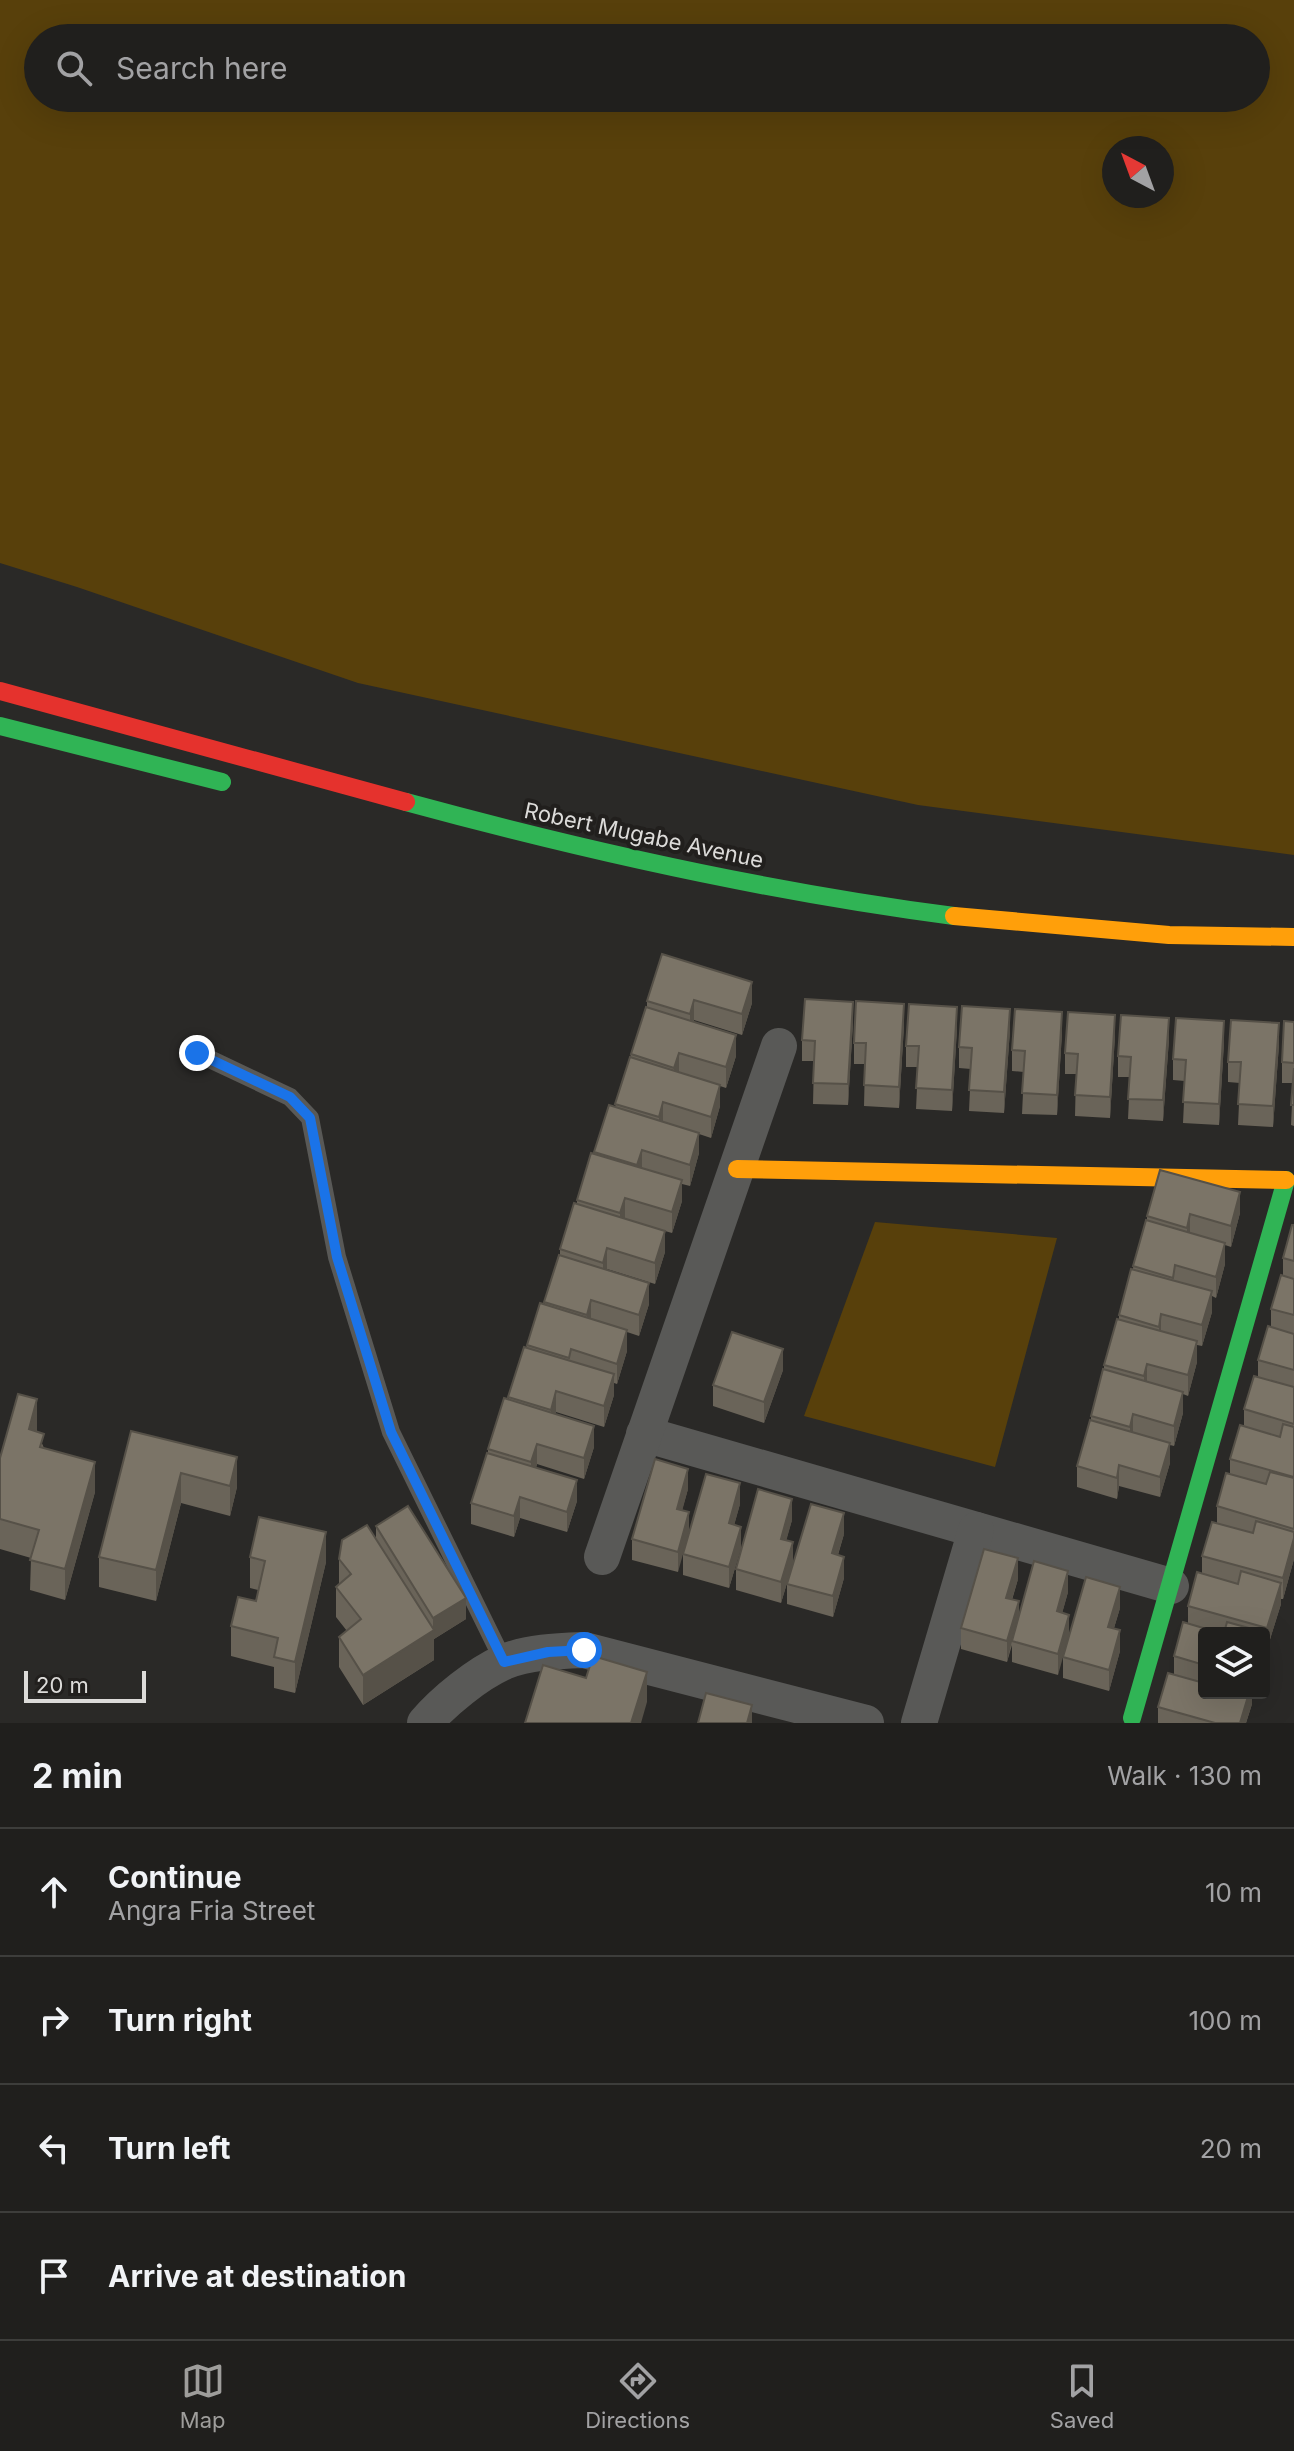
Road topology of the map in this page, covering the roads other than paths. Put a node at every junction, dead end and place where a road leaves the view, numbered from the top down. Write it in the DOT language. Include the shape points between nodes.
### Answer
graph roads {
  1 [pos="0,691"];
  2 [pos="0,726"];
  3 [pos="247,788"];
  4 [pos="1294,937"];
  5 [pos="779,1046"];
  6 [pos="197,1053"];
  7 [pos="737,1169"];
  8 [pos="644,1434"];
  9 [pos="976,1530"];
  10 [pos="602,1557"];
  11 [pos="1171,1586"];
  12 [pos="504,1662"];
  13 [pos="1132,1718"];
  14 [pos="425,1723"];
  15 [pos="866,1723"];
  16 [pos="919,1723"];
  1 -- 4 [label="street, Robert Mugabe Avenue" via="531,836 694,872 953,916 1169,935"];
  2 -- 3 [label="street"];
  5 -- 7 [label="street"];
  6 -- 12 [label="lane" via="290,1097 310,1118 337,1257 391,1432"];
  7 -- 8 [label="street"];
  7 -- 11 [label="street" via="1286,1180"];
  8 -- 9 [label="street"];
  8 -- 10 [label="street"];
  9 -- 11 [label="street"];
  9 -- 16 [label="street"];
  11 -- 13 [label="street"];
  12 -- 14 [label="street" via="444,1701"];
  12 -- 15 [label="street" via="584,1650"];
}
